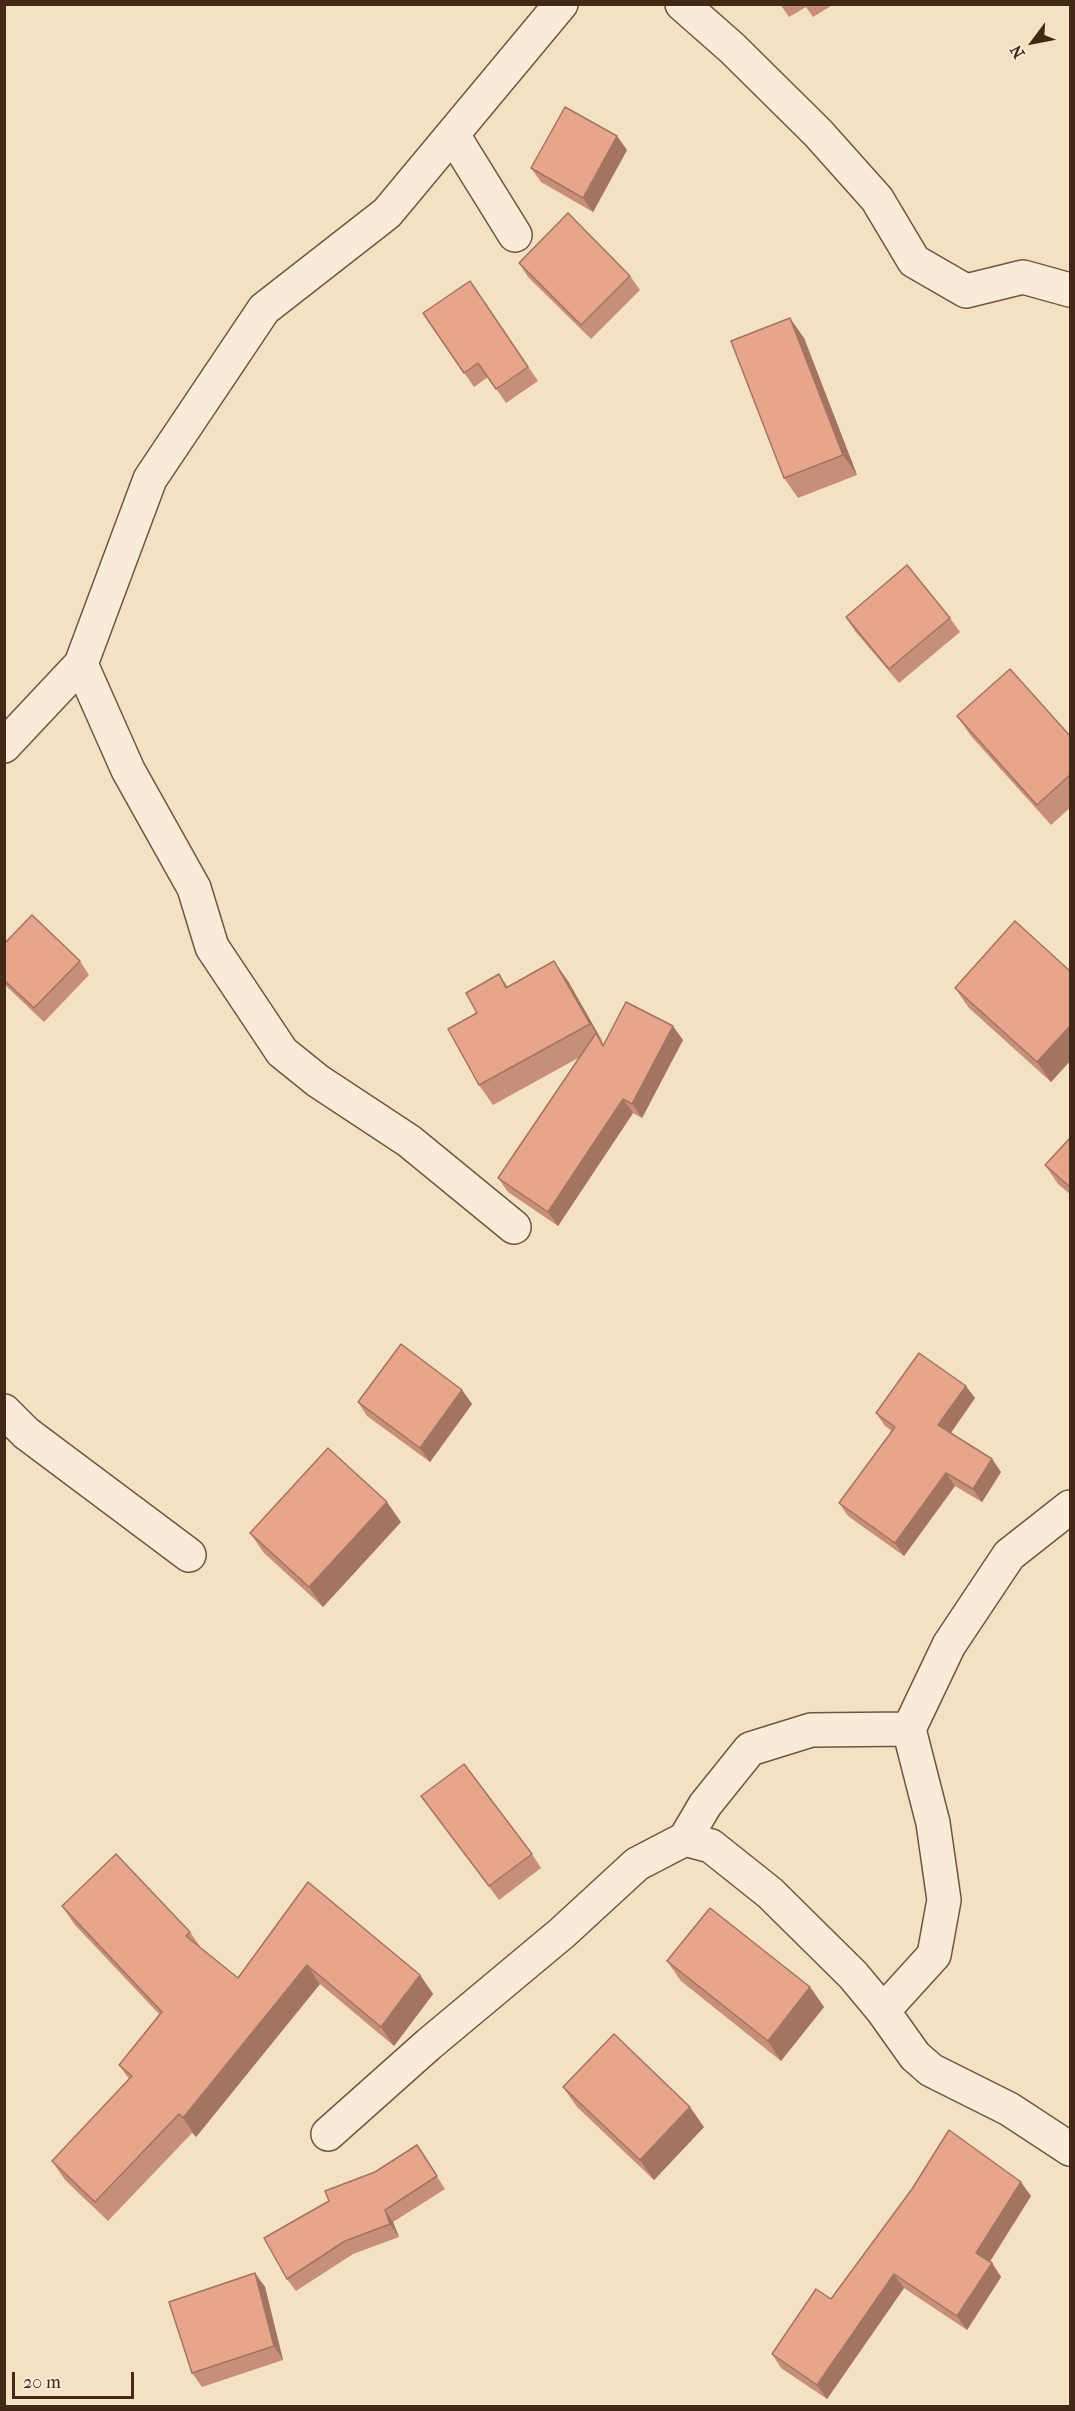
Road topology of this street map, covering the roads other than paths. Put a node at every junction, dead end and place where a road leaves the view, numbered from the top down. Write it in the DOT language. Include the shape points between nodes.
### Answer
graph roads {
  1 [pos="561,4"];
  2 [pos="682,4"];
  3 [pos="453,135"];
  4 [pos="515,234"];
  5 [pos="1071,290"];
  6 [pos="81,664"];
  7 [pos="4,746"];
  8 [pos="514,1227"];
  9 [pos="4,1411"];
  10 [pos="1071,1507"];
  11 [pos="189,1555"];
  12 [pos="909,1729"];
  13 [pos="685,1839"];
  14 [pos="883,2011"];
  15 [pos="328,2134"];
  16 [pos="1071,2149"];
  1 -- 3 [label="street"];
  2 -- 5 [label="street" via="818,133 877,199 914,261 966,291 1023,277"];
  3 -- 4 [label="street"];
  3 -- 6 [label="street" via="387,213 264,309 150,479"];
  6 -- 7 [label="street"];
  6 -- 8 [label="street" via="128,770 194,888 212,947 282,1052 409,1142"];
  9 -- 11 [label="street" via="26,1433"];
  10 -- 12 [label="street" via="1009,1555 948,1645"];
  12 -- 13 [label="street" via="811,1731 750,1749 705,1805"];
  12 -- 14 [label="street" via="933,1823 944,1900 934,1955"];
  13 -- 14 [label="street" via="711,1846 770,1893 853,1975"];
  13 -- 15 [label="street" via="637,1864"];
  14 -- 16 [label="street" via="915,2056 931,2070 1009,2109"];
}
